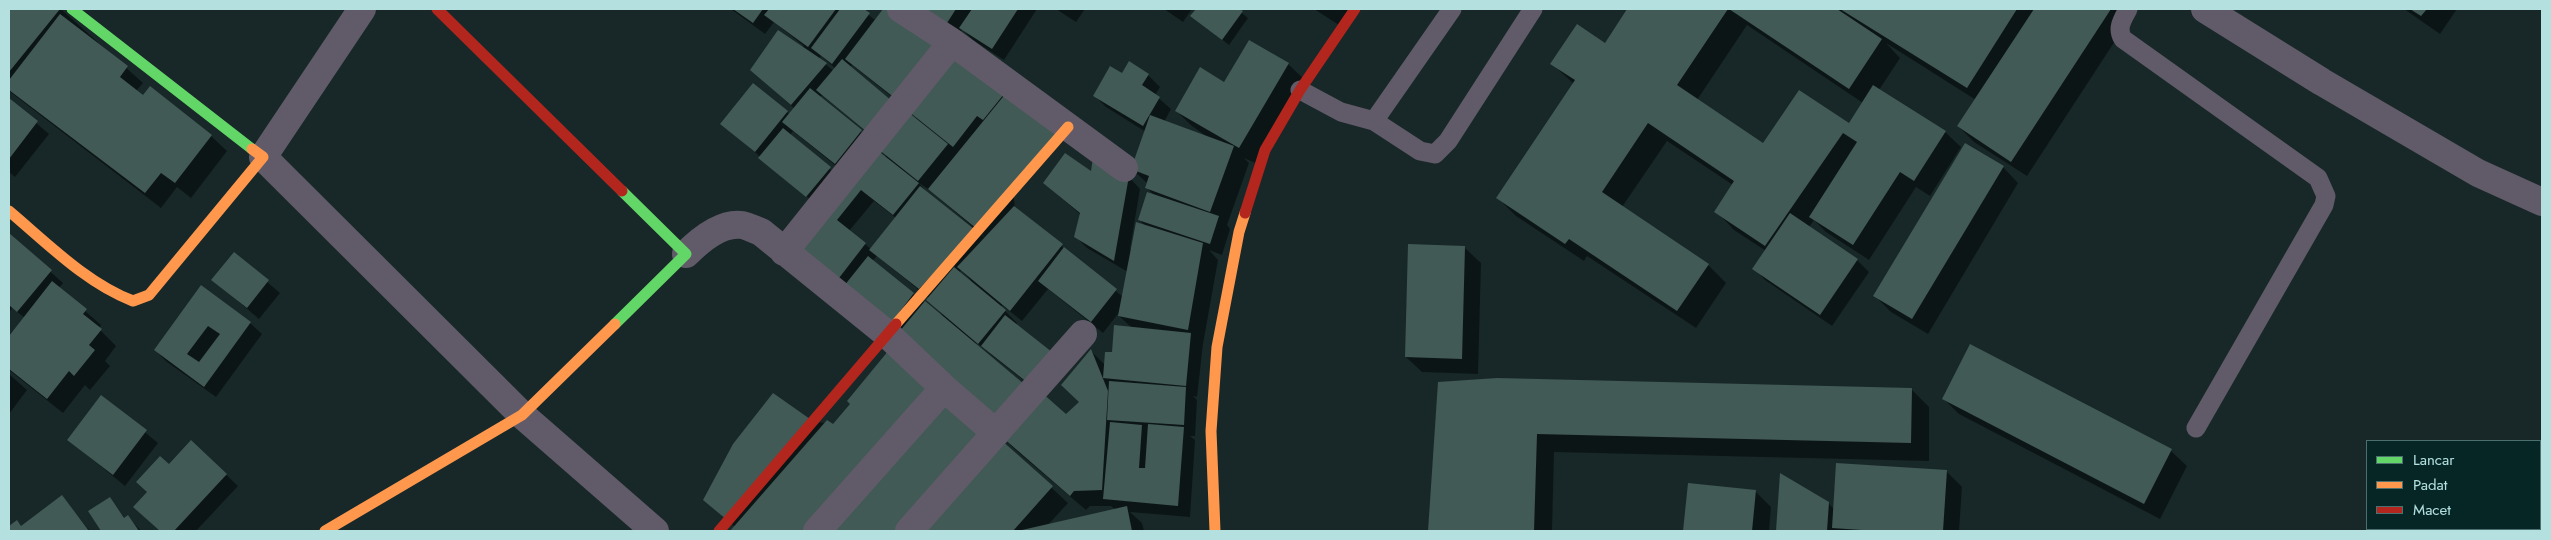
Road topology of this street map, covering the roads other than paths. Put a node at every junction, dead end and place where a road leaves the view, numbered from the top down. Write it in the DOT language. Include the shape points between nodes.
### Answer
graph roads {
  1 [pos="72,9"];
  2 [pos="437,9"];
  3 [pos="901,9"];
  4 [pos="1356,9"];
  5 [pos="1452,9"];
  6 [pos="1533,9"];
  7 [pos="2128,9"];
  8 [pos="2205,9"];
  9 [pos="351,13"];
  10 [pos="952,42"];
  11 [pos="1300,90"];
  12 [pos="1374,121"];
  13 [pos="1068,127"];
  14 [pos="264,157"];
  15 [pos="1124,168"];
  16 [pos="2542,202"];
  17 [pos="9,211"];
  18 [pos="784,252"];
  19 [pos="686,254"];
  20 [pos="887,334"];
  21 [pos="1082,334"];
  22 [pos="944,388"];
  23 [pos="522,415"];
  24 [pos="2196,428"];
  25 [pos="996,433"];
  26 [pos="325,531"];
  27 [pos="655,531"];
  28 [pos="719,531"];
  29 [pos="817,531"];
  30 [pos="909,531"];
  31 [pos="1215,531"];
  1 -- 14 [label="street"];
  2 -- 19 [label="street"];
  3 -- 10 [label="street"];
  4 -- 11 [label="street"];
  5 -- 12 [label="lane"];
  6 -- 12 [label="lane" via="1448,141 1435,154 1420,150"];
  7 -- 24 [label="lane" via="2120,25 2119,33 2123,39 2318,178 2326,196"];
  8 -- 16 [label="street" via="2478,173"];
  9 -- 14 [label="street"];
  10 -- 13 [label="street"];
  10 -- 18 [label="street"];
  11 -- 12 [label="lane" via="1341,112"];
  11 -- 31 [label="street" via="1265,150 1237,242 1217,347 1211,431"];
  13 -- 15 [label="street"];
  13 -- 20 [label="street"];
  14 -- 17 [label="street" via="149,295 133,301 117,295 86,274"];
  14 -- 23 [label="street"];
  18 -- 19 [label="street" via="761,232 740,224 704,237"];
  18 -- 20 [label="street"];
  19 -- 23 [label="street"];
  20 -- 22 [label="street"];
  20 -- 28 [label="street"];
  21 -- 25 [label="street"];
  22 -- 25 [label="street"];
  22 -- 29 [label="street"];
  23 -- 26 [label="street"];
  23 -- 27 [label="street"];
  25 -- 30 [label="street"];
}
